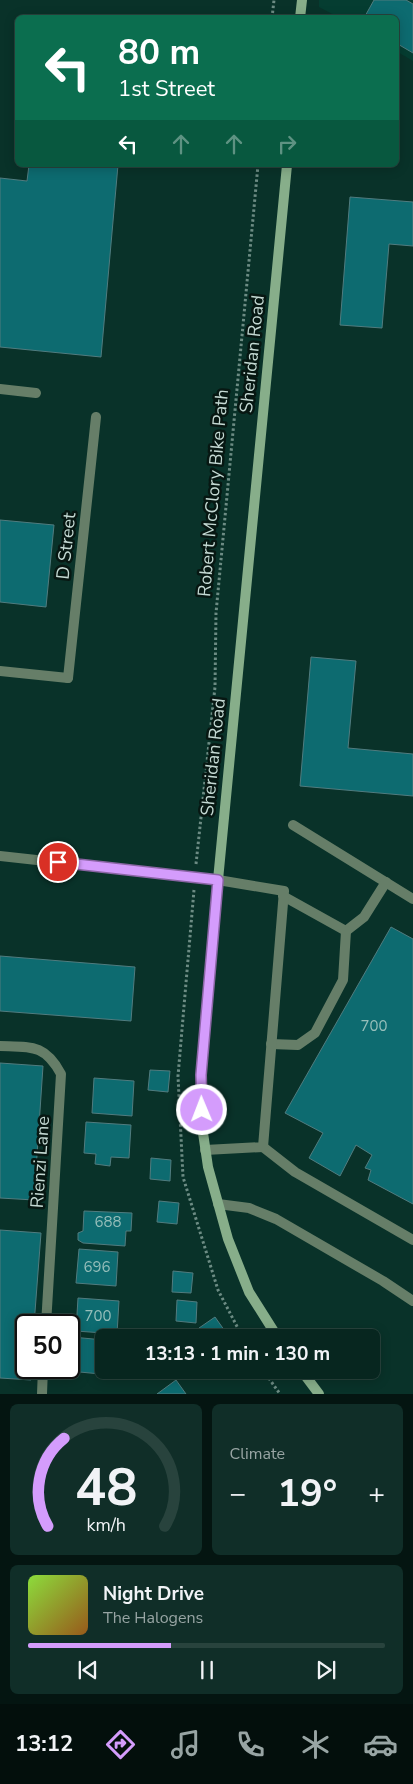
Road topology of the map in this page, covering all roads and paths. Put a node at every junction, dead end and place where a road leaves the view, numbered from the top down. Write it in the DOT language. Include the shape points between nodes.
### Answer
graph roads {
  1 [pos="274,0"];
  2 [pos="302,0"];
  3 [pos="272,15"];
  4 [pos="300,15"];
  5 [pos="258,167"];
  6 [pos="287,167"];
  7 [pos="0,389"];
  8 [pos="36,393"];
  9 [pos="96,417"];
  10 [pos="0,671"];
  11 [pos="201,823"];
  12 [pos="293,825"];
  13 [pos="0,856"];
  14 [pos="218,880"];
  15 [pos="386,882"];
  16 [pos="283,896"];
  17 [pos="413,899"];
  18 [pos="346,931"];
  19 [pos="271,1044"];
  20 [pos="0,1046"];
  21 [pos="263,1148"];
  22 [pos="205,1150"];
  23 [pos="218,1204"];
  24 [pos="413,1240"];
  25 [pos="413,1301"];
  26 [pos="47,1314"];
  27 [pos="272,1329"];
  28 [pos="43,1379"];
  29 [pos="269,1379"];
  30 [pos="308,1379"];
  31 [pos="42,1394"];
  32 [pos="280,1394"];
  33 [pos="319,1394"];
  1 -- 3 [label="path"];
  2 -- 4 [label="main road"];
  5 -- 11 [label="path, Robert McClory Bike Path" via="216,614 215,687"];
  6 -- 14 [label="main road, Sheridan Road"];
  7 -- 8 [label="street"];
  9 -- 10 [label="street, D Street" via="68,678"];
  12 -- 15 [label="street"];
  13 -- 14 [label="street"];
  14 -- 16 [label="street" via="284,892"];
  14 -- 22 [label="main road, Sheridan Road" via="201,1075"];
  15 -- 17 [label="street"];
  15 -- 18 [label="street" via="364,917"];
  16 -- 18 [label="street"];
  16 -- 19 [label="street"];
  18 -- 19 [label="street" via="343,980 316,1033 298,1045"];
  19 -- 21 [label="street"];
  20 -- 26 [label="street, Rienzi Lane" via="32,1047 46,1054 62,1074"];
  21 -- 22 [label="street"];
  21 -- 24 [label="street" via="295,1172"];
  22 -- 23 [label="main road, Sheridan Road"];
  23 -- 25 [label="street" via="249,1208 276,1219"];
  23 -- 27 [label="main road, Sheridan Road" via="249,1292"];
  28 -- 31 [label="street"];
  29 -- 32 [label="path"];
  30 -- 33 [label="main road"];
}
